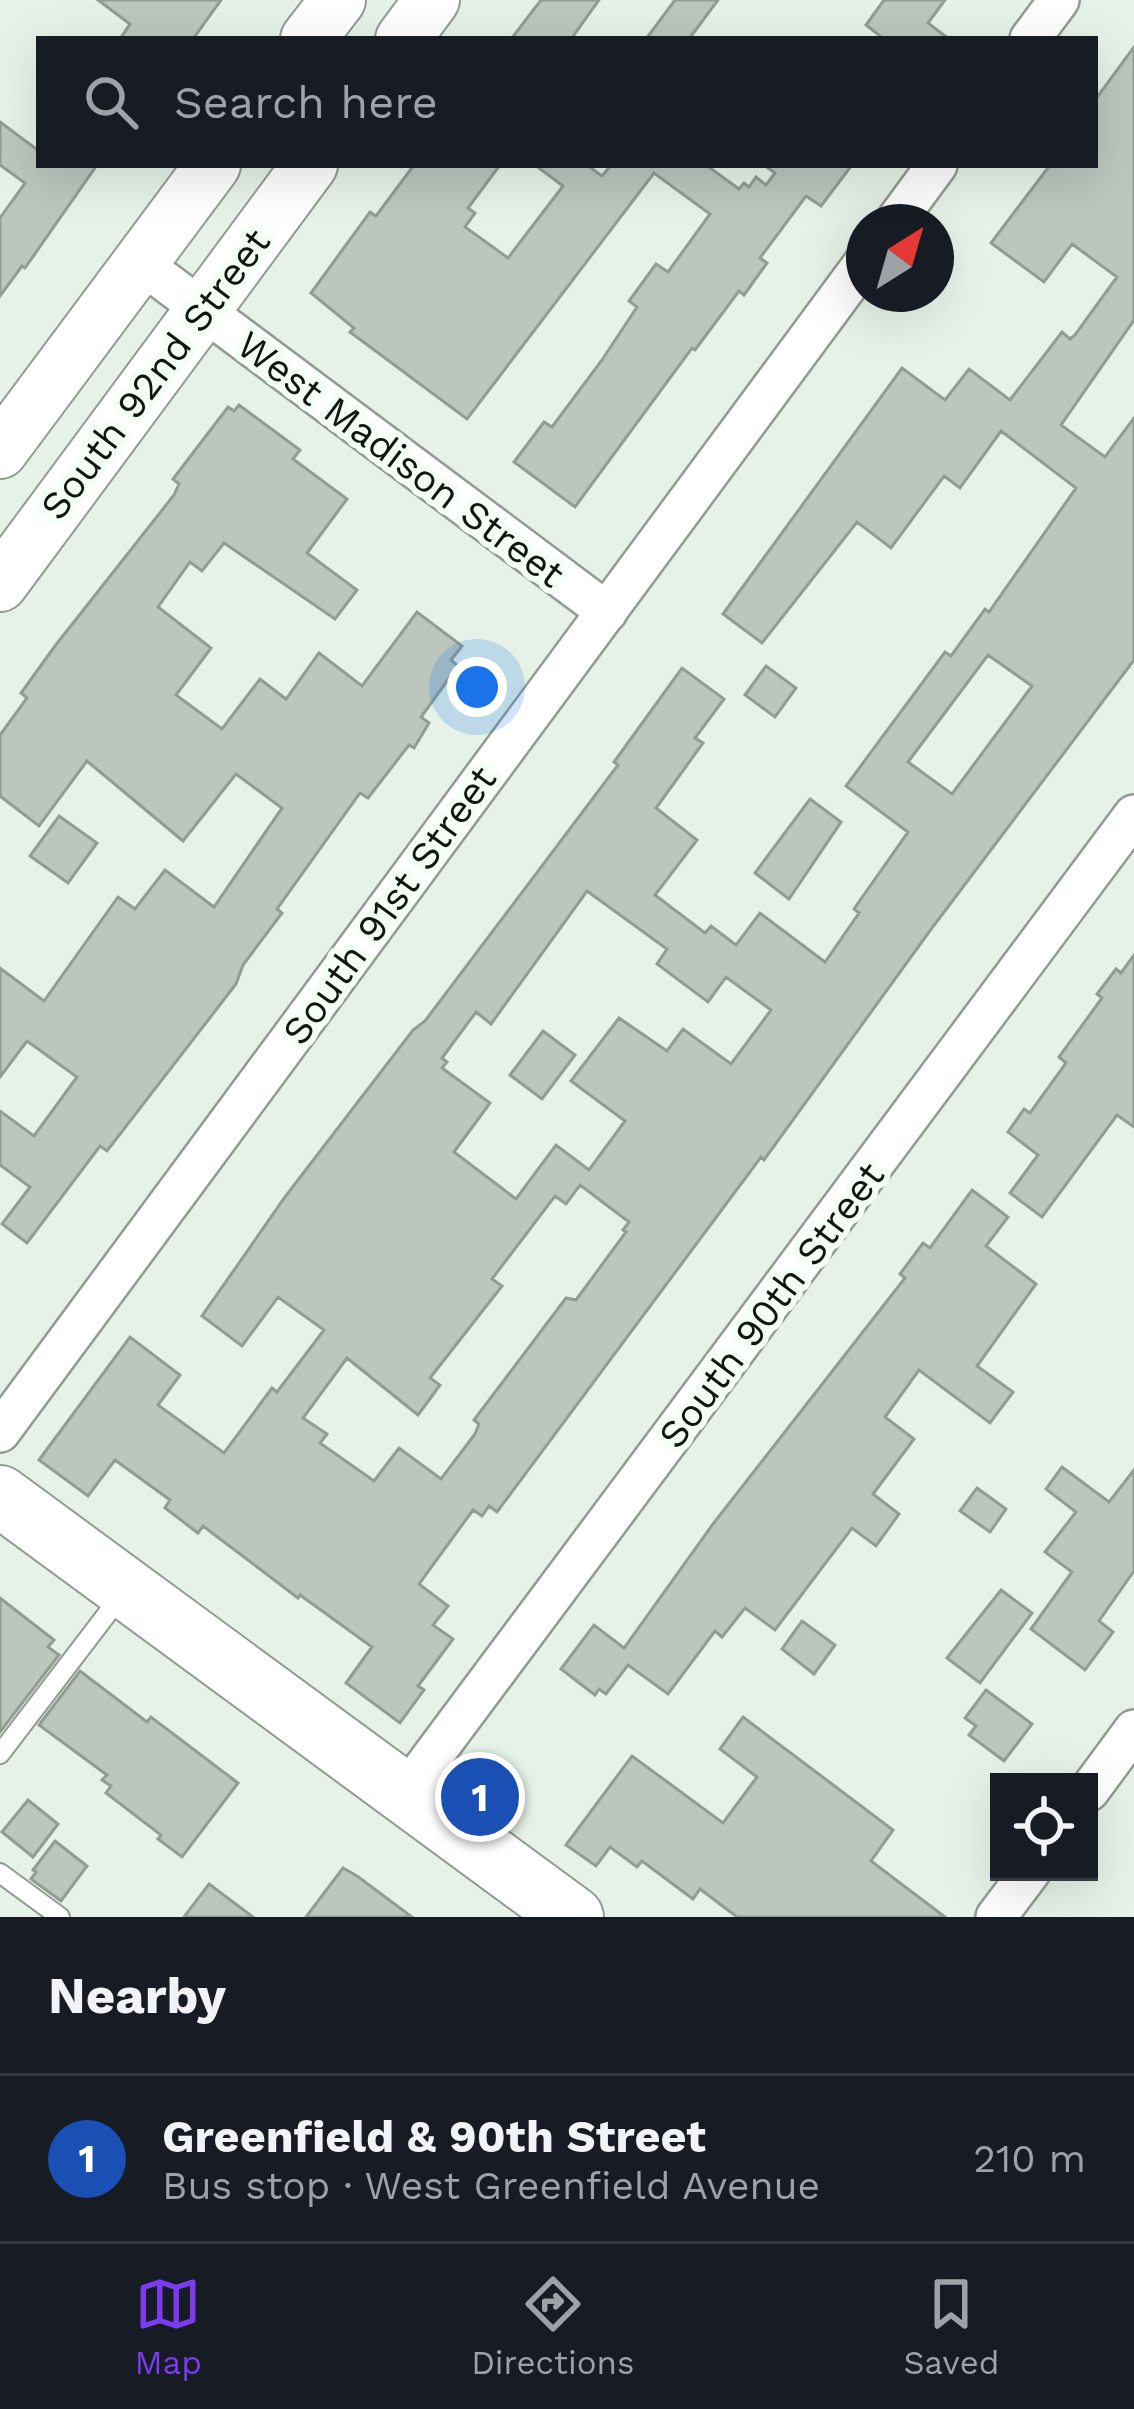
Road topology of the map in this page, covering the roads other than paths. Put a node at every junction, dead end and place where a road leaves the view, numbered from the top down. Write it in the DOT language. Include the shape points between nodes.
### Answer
graph roads {
  1 [pos="338,0"];
  2 [pos="432,0"];
  3 [pos="1059,0"];
  4 [pos="310,36"];
  5 [pos="406,36"];
  6 [pos="1032,36"];
  7 [pos="210,168"];
  8 [pos="308,168"];
  9 [pos="935,168"];
  10 [pos="908,204"];
  11 [pos="139,262"];
  12 [pos="846,287"];
  13 [pos="202,310"];
  14 [pos="0,452"];
  15 [pos="0,584"];
  16 [pos="607,611"];
  17 [pos="1134,815"];
  18 [pos="0,1432"];
  19 [pos="0,1496"];
  20 [pos="126,1588"];
  21 [pos="1134,1730"];
  22 [pos="0,1754"];
  23 [pos="1098,1779"];
  24 [pos="405,1792"];
  25 [pos="0,1873"];
  26 [pos="1023,1881"];
  27 [pos="550,1910"];
  28 [pos="60,1917"];
  29 [pos="996,1917"];
  1 -- 4 [label="street"];
  2 -- 5 [label="street"];
  3 -- 6 [label="street"];
  7 -- 11 [label="street, South 92nd Street"];
  8 -- 13 [label="street, South 92nd Street"];
  9 -- 10 [label="street"];
  11 -- 13 [label="street, West Madison Street"];
  11 -- 14 [label="street, South 92nd Street"];
  12 -- 16 [label="street, South 91st Street"];
  13 -- 15 [label="street, South 92nd Street"];
  13 -- 16 [label="street, West Madison Street"];
  16 -- 18 [label="street, South 91st Street"];
  17 -- 24 [label="street, South 90th Street"];
  19 -- 20 [label="main road"];
  20 -- 22 [label="lane"];
  20 -- 24 [label="main road"];
  21 -- 23 [label="street"];
  24 -- 27 [label="main road"];
  25 -- 28 [label="lane"];
  26 -- 29 [label="street"];
}
